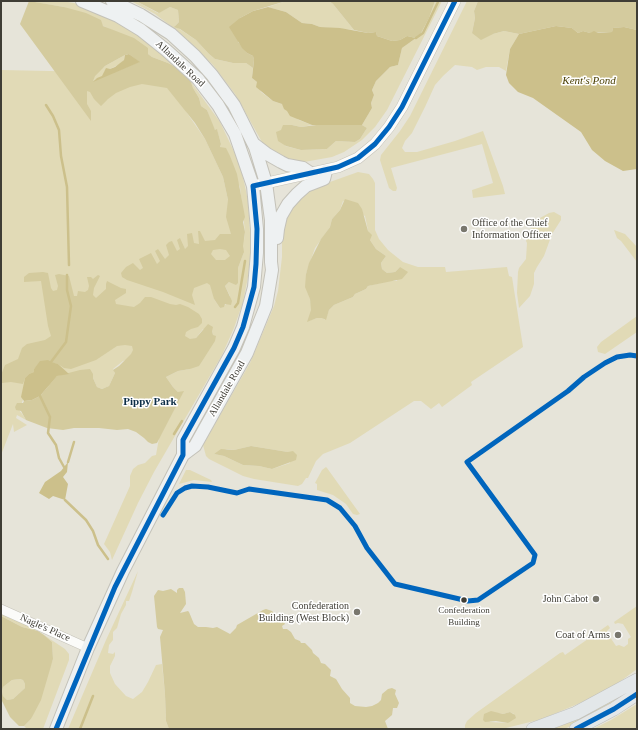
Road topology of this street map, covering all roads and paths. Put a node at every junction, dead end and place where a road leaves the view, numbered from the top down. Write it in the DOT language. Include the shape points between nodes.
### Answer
graph roads {
  1 [pos="82,1"];
  2 [pos="112,1"];
  3 [pos="455,1"];
  4 [pos="254,144"];
  5 [pos="326,171"];
  6 [pos="312,174"];
  7 [pos="266,183"];
  8 [pos="253,186"];
  9 [pos="272,270"];
  10 [pos="183,455"];
  11 [pos="1,609"];
  12 [pos="88,648"];
  13 [pos="637,680"];
  14 [pos="637,694"];
  15 [pos="56,729"];
  16 [pos="533,729"];
  17 [pos="576,729"];
  1 -- 8 [label="main road, Allandale Road" via="118,16 141,30 198,79 218,105 234,134"];
  2 -- 4 [label="main road, Allandale Road" via="160,26 195,56 225,91"];
  3 -- 5 [label="street" via="402,107 389,127 375,144 358,158"];
  4 -- 6 [label="main road" via="281,162 303,168"];
  4 -- 7 [label="main road, Allandale Road"];
  5 -- 6 [label="street"];
  5 -- 9 [label="main road" via="324,179 311,183 292,198 281,216 276,265"];
  6 -- 7 [label="street"];
  7 -- 8 [label="street"];
  7 -- 9 [label="main road, Allandale Road" via="271,220"];
  8 -- 10 [label="main road, Allandale Road" via="257,242 255,274 244,327 183,440"];
  9 -- 10 [label="main road, Allandale Road" via="266,306 247,353 195,446"];
  10 -- 12 [label="main road, Allandale Road" via="123,570"];
  11 -- 12 [label="street, Nagle's Place"];
  12 -- 15 [label="main road, Allandale Road"];
  13 -- 16 [label="main road" via="576,713"];
  14 -- 17 [label="main road"];
}
